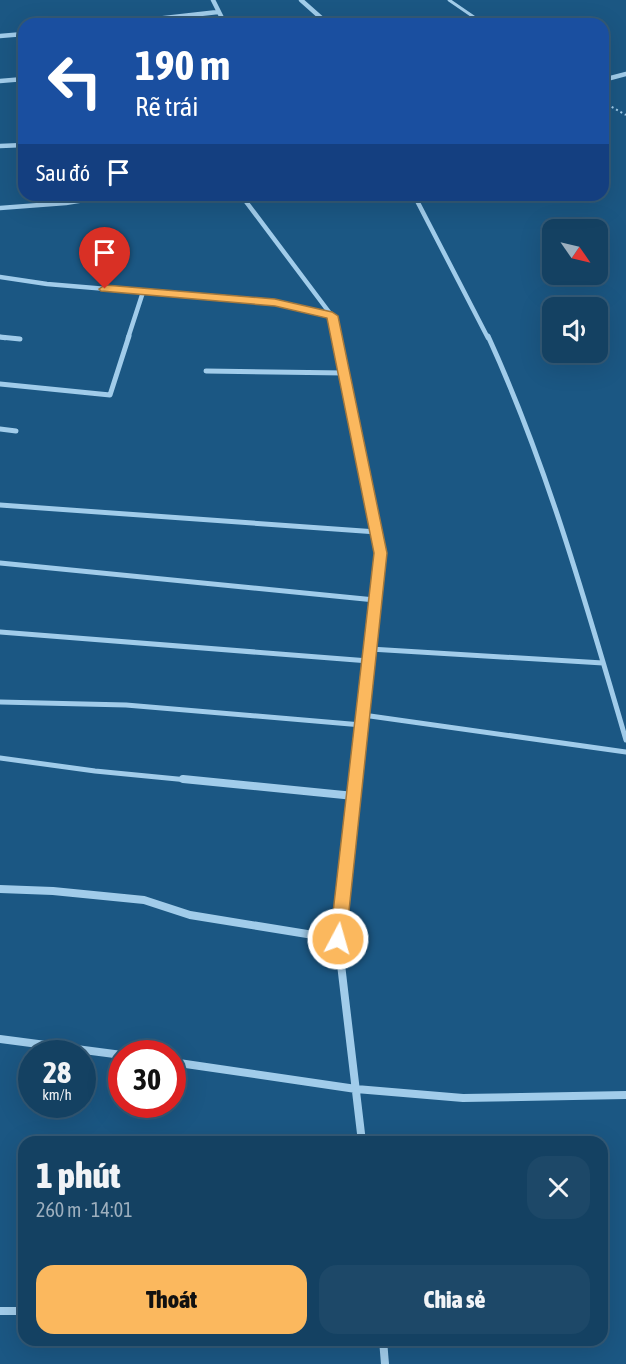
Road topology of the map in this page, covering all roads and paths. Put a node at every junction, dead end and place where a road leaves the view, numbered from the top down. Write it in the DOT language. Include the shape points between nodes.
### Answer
graph roads {
  1 [pos="213,0"];
  2 [pos="301,0"];
  3 [pos="449,0"];
  4 [pos="218,12"];
  5 [pos="164,18"];
  6 [pos="222,18"];
  7 [pos="321,18"];
  8 [pos="475,18"];
  9 [pos="18,34"];
  10 [pos="0,36"];
  11 [pos="626,74"];
  12 [pos="609,78"];
  13 [pos="18,80"];
  14 [pos="0,81"];
  15 [pos="609,105"];
  16 [pos="626,115"];
  17 [pos="18,146"];
  18 [pos="0,147"];
  19 [pos="73,201"];
  20 [pos="246,201"];
  21 [pos="417,201"];
  22 [pos="0,208"];
  23 [pos="0,277"];
  24 [pos="143,292"];
  25 [pos="332,316"];
  26 [pos="0,337"];
  27 [pos="20,339"];
  28 [pos="206,371"];
  29 [pos="344,373"];
  30 [pos="0,384"];
  31 [pos="0,429"];
  32 [pos="16,431"];
  33 [pos="0,505"];
  34 [pos="377,532"];
  35 [pos="0,563"];
  36 [pos="375,600"];
  37 [pos="0,632"];
  38 [pos="370,649"];
  39 [pos="369,661"];
  40 [pos="603,663"];
  41 [pos="0,702"];
  42 [pos="363,715"];
  43 [pos="362,725"];
  44 [pos="626,740"];
  45 [pos="626,752"];
  46 [pos="0,758"];
  47 [pos="354,796"];
  48 [pos="0,889"];
  49 [pos="338,939"];
  50 [pos="0,1039"];
  51 [pos="108,1053"];
  52 [pos="186,1064"];
  53 [pos="356,1089"];
  54 [pos="626,1095"];
  55 [pos="361,1136"];
  56 [pos="0,1311"];
  57 [pos="18,1311"];
  58 [pos="384,1346"];
  59 [pos="385,1364"];
  1 -- 4 [label="street"];
  2 -- 7 [label="street"];
  3 -- 8 [label="lane"];
  4 -- 5 [label="street"];
  4 -- 6 [label="street"];
  9 -- 10 [label="street"];
  11 -- 12 [label="street"];
  13 -- 14 [label="street"];
  15 -- 16 [label="path"];
  17 -- 18 [label="street"];
  19 -- 22 [label="street"];
  20 -- 25 [label="street"];
  21 -- 40 [label="street" via="504,373 574,563"];
  23 -- 24 [label="street"];
  24 -- 25 [label="street" via="275,303"];
  24 -- 30 [label="street" via="110,395"];
  25 -- 29 [label="street"];
  26 -- 27 [label="street"];
  28 -- 29 [label="street"];
  29 -- 34 [label="street"];
  31 -- 32 [label="street"];
  33 -- 34 [label="street"];
  34 -- 36 [label="street" via="381,553"];
  35 -- 36 [label="street"];
  36 -- 38 [label="street"];
  37 -- 39 [label="street"];
  38 -- 39 [label="street"];
  38 -- 40 [label="street"];
  39 -- 42 [label="street"];
  40 -- 44 [label="street"];
  41 -- 43 [label="street" via="126,705"];
  42 -- 43 [label="street"];
  42 -- 45 [label="street"];
  43 -- 47 [label="street"];
  46 -- 47 [label="street"];
  47 -- 49 [label="street"];
  48 -- 49 [label="street" via="144,900 190,915"];
  49 -- 53 [label="street"];
  50 -- 51 [label="street"];
  52 -- 53 [label="street"];
  53 -- 54 [label="street" via="463,1098"];
  53 -- 55 [label="street"];
  56 -- 57 [label="street"];
  58 -- 59 [label="street"];
}
